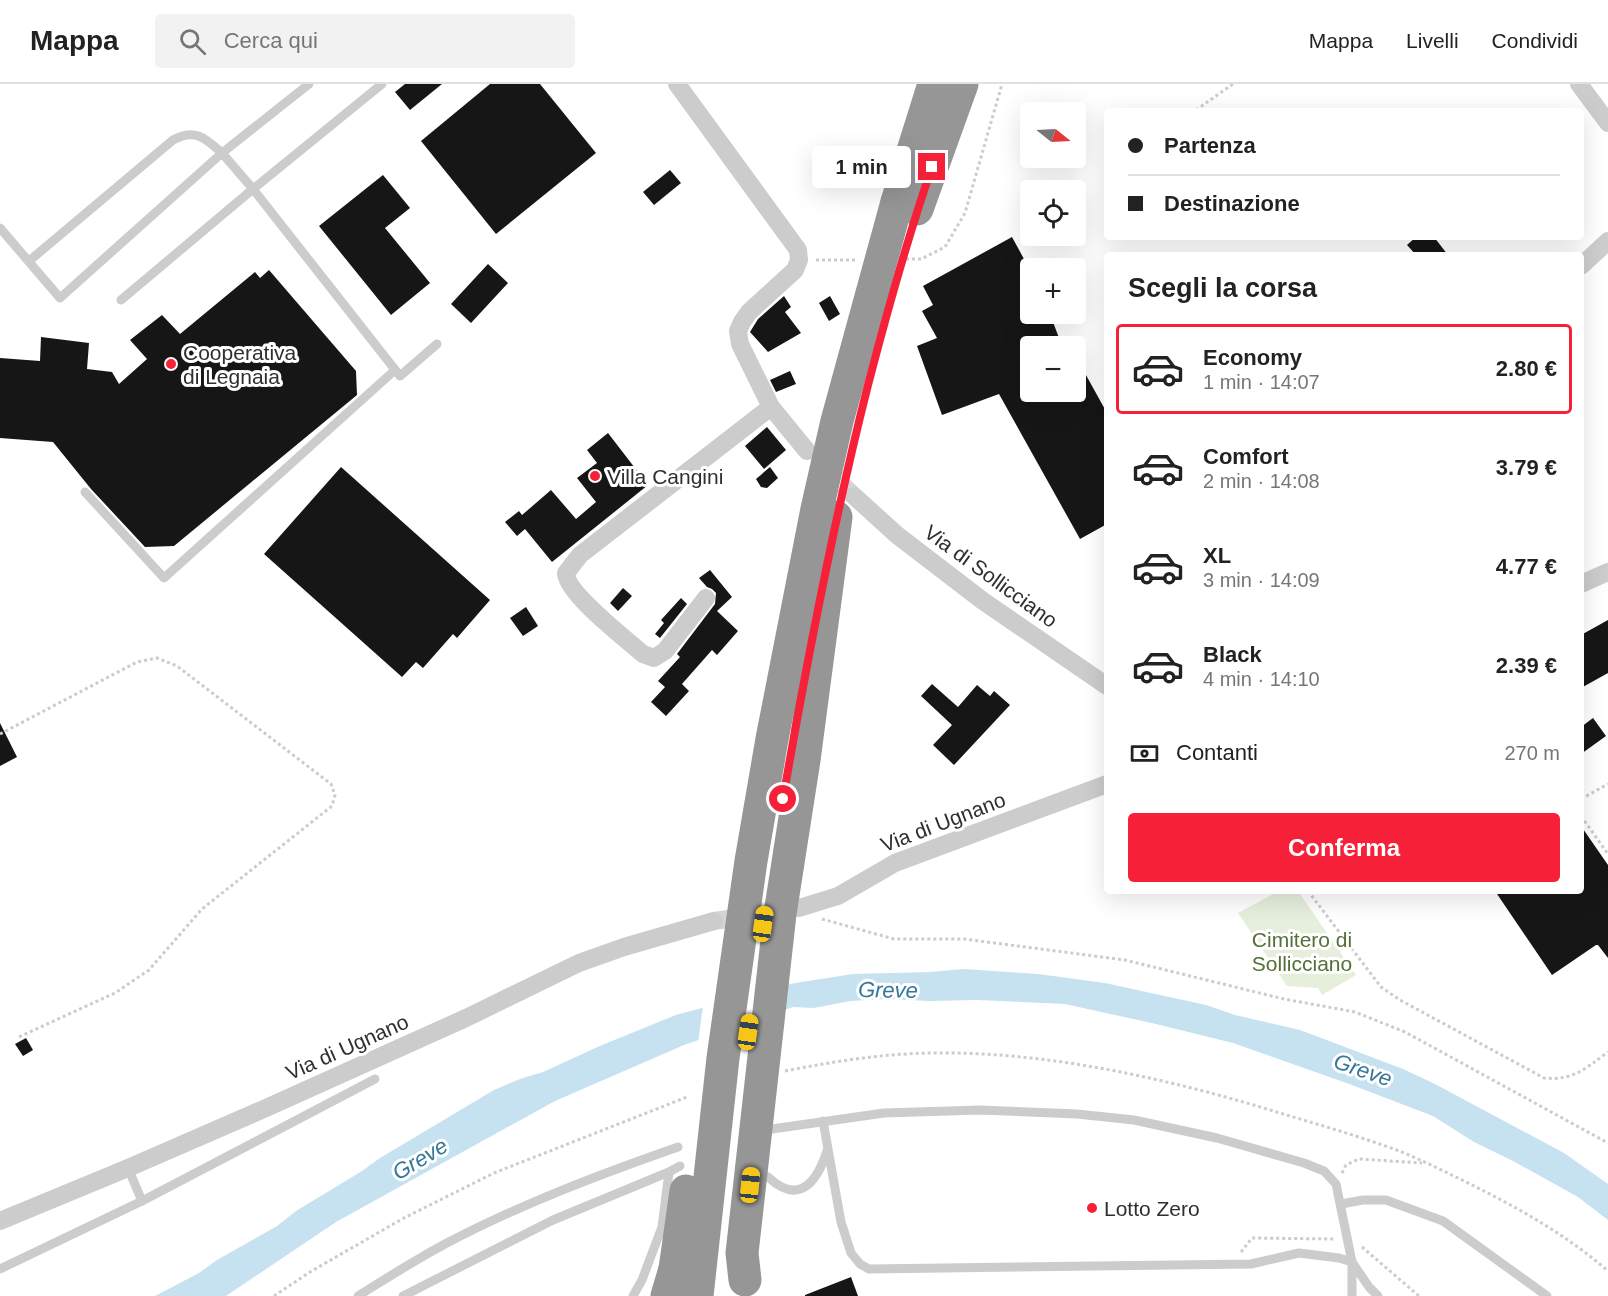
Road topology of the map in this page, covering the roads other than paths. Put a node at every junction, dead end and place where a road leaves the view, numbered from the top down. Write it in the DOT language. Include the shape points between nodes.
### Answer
graph roads {
  1 [pos="309,84"];
  2 [pos="382,84"];
  3 [pos="677,84"];
  4 [pos="934,84"];
  5 [pos="963,84"];
  6 [pos="1578,84"];
  7 [pos="1608,123"];
  8 [pos="222,153"];
  9 [pos="253,189"];
  10 [pos="907,206"];
  11 [pos="0,228"];
  12 [pos="1608,241"];
  13 [pos="29,261"];
  14 [pos="1584,263"];
  15 [pos="121,300"];
  16 [pos="437,344"];
  17 [pos="395,370"];
  18 [pos="771,407"];
  19 [pos="807,451"];
  20 [pos="85,492"];
  21 [pos="835,507"];
  22 [pos="1608,572"];
  23 [pos="1584,583"];
  24 [pos="706,598"];
  25 [pos="1104,684"];
  26 [pos="1104,785"];
  27 [pos="799,908"];
  28 [pos="714,921"];
  29 [pos="375,1078"];
  30 [pos="824,1121"];
  31 [pos="772,1129"];
  32 [pos="678,1148"];
  33 [pos="828,1149"];
  34 [pos="680,1166"];
  35 [pos="128,1168"];
  36 [pos="669,1172"];
  37 [pos="768,1177"];
  38 [pos="142,1200"];
  39 [pos="1341,1204"];
  40 [pos="0,1221"];
  41 [pos="1352,1262"];
  42 [pos="0,1269"];
  43 [pos="671,1282"];
  44 [pos="749,1288"];
  45 [pos="358,1296"];
  46 [pos="403,1296"];
  47 [pos="633,1296"];
  48 [pos="697,1296"];
  49 [pos="717,1296"];
  50 [pos="1352,1296"];
  51 [pos="1378,1296"];
  52 [pos="1546,1296"];
  1 -- 8 [label="lane"];
  2 -- 9 [label="lane"];
  3 -- 18 [label="street" via="798,250 795,270 749,312 738,331 740,344"];
  4 -- 10 [label="highway"];
  5 -- 10 [label="highway"];
  6 -- 7 [label="street"];
  8 -- 9 [label="lane"];
  8 -- 13 [label="lane" via="198,135 184,134 173,140"];
  8 -- 13 [label="lane" via="60,298"];
  9 -- 15 [label="lane"];
  9 -- 17 [label="lane"];
  10 -- 21 [label="highway" via="885,319"];
  11 -- 13 [label="lane"];
  12 -- 14 [label="street"];
  16 -- 17 [label="lane" via="400,376"];
  17 -- 20 [label="lane" via="164,578"];
  18 -- 19 [label="street"];
  18 -- 24 [label="street" via="580,555 566,573 574,593 643,654 654,658"];
  21 -- 25 [label="street, Via di Sollicciano" via="897,536 984,602"];
  21 -- 43 [label="highway, bridge" via="743,806"];
  21 -- 44 [label="highway, bridge" via="780,914 742,1253"];
  21 -- 48 [label="highway, bridge" via="751,861 723,1058"];
  21 -- 49 [label="highway, bridge" via="773,860 745,1054"];
  22 -- 23 [label="street"];
  26 -- 27 [label="street, Via di Ugnano" via="895,863 838,896"];
  28 -- 35 [label="street, Via di Ugnano" via="579,963"];
  29 -- 38 [label="lane"];
  30 -- 31 [label="lane"];
  30 -- 33 [label="lane"];
  30 -- 39 [label="lane" via="884,1113 980,1110 1134,1120 1217,1137 1324,1171 1336,1184"];
  32 -- 45 [label="lane" via="594,1177 507,1215 446,1244"];
  33 -- 37 [label="lane" via="815,1178 803,1188 787,1189"];
  33 -- 41 [label="lane" via="841,1222 851,1253 869,1269 1251,1264 1299,1253"];
  34 -- 36 [label="lane"];
  35 -- 38 [label="lane"];
  35 -- 40 [label="street, Via di Ugnano"];
  36 -- 46 [label="lane" via="553,1220"];
  36 -- 47 [label="lane" via="662,1227"];
  38 -- 42 [label="lane"];
  39 -- 41 [label="lane"];
  39 -- 52 [label="lane" via="1386,1200 1443,1221"];
  41 -- 50 [label="lane"];
  41 -- 51 [label="lane"];
}
